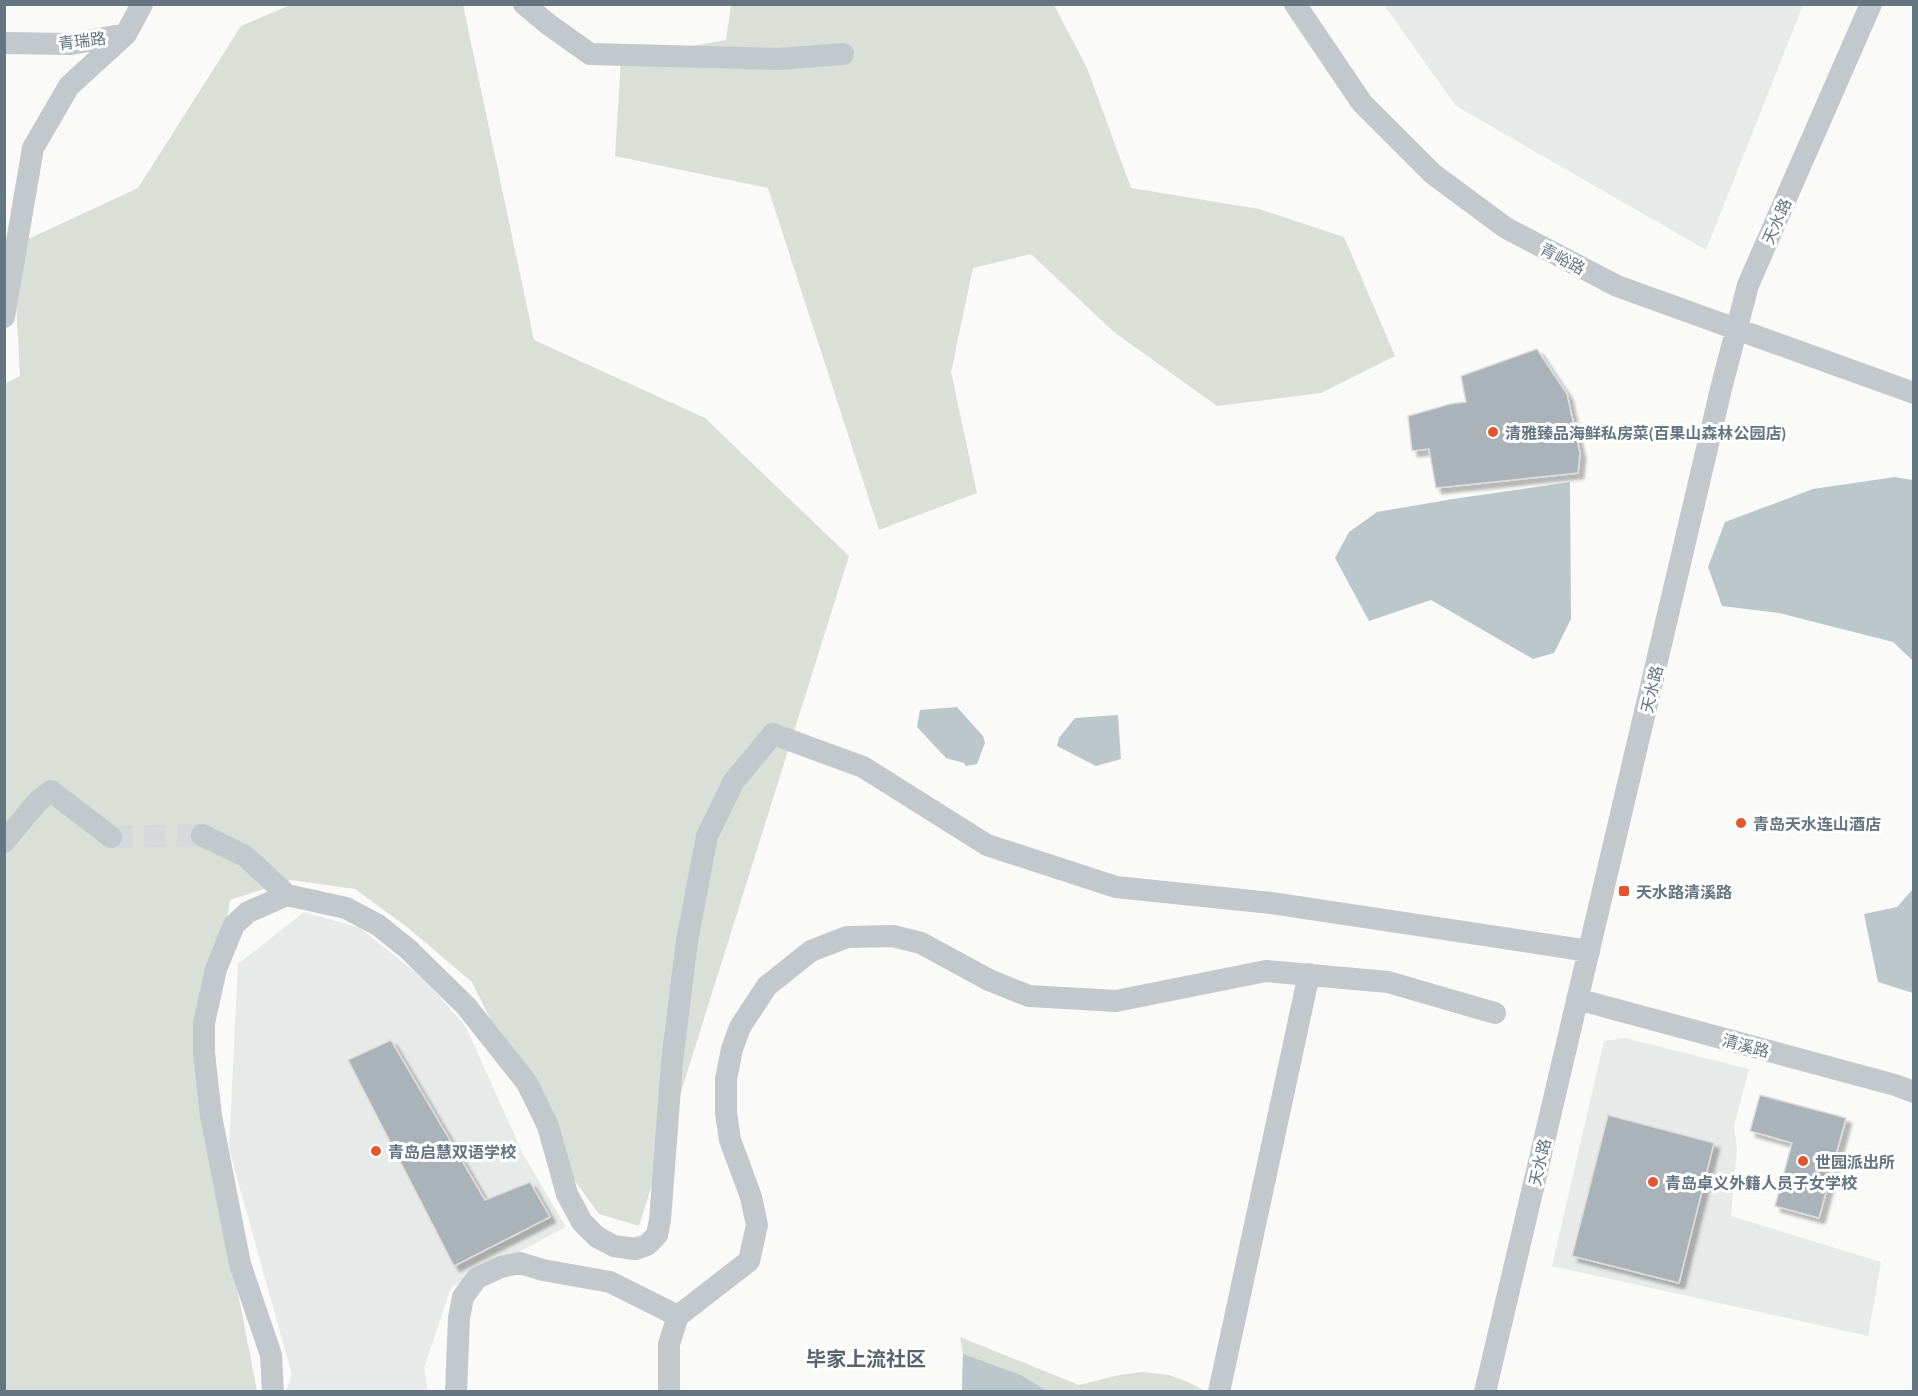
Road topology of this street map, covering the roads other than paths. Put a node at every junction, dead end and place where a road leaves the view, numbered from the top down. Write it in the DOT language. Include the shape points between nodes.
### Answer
graph roads {
  1 [pos="142,4"];
  2 [pos="524,4"];
  3 [pos="1295,4"];
  4 [pos="1871,4"];
  5 [pos="126,34"];
  6 [pos="4,43"];
  7 [pos="843,54"];
  8 [pos="4,317"];
  9 [pos="1737,328"];
  10 [pos="1914,393"];
  11 [pos="202,835"];
  12 [pos="111,837"];
  13 [pos="4,842"];
  14 [pos="287,895"];
  15 [pos="1589,951"];
  16 [pos="1309,974"];
  17 [pos="1577,999"];
  18 [pos="1495,1013"];
  19 [pos="1914,1092"];
  20 [pos="678,1316"];
  21 [pos="273,1392"];
  22 [pos="456,1392"];
  23 [pos="669,1392"];
  24 [pos="1219,1392"];
  25 [pos="1485,1392"];
  1 -- 5 [label="street, 青瑞路"];
  2 -- 7 [label="street" via="590,54 779,59"];
  3 -- 9 [label="street, 青峪路" via="1362,103 1433,174 1506,228 1617,286"];
  4 -- 9 [label="street, 天水路" via="1748,285"];
  5 -- 6 [label="street, 青瑞路" via="71,44"];
  5 -- 8 [label="street" via="69,86 33,148"];
  9 -- 10 [label="street, 青峪路"];
  9 -- 15 [label="street, 天水路"];
  11 -- 14 [label="street" via="244,856"];
  12 -- 13 [label="street" via="51,791"];
  14 -- 15 [label="street" via="346,908 378,925 466,1006 527,1083 548,1125 567,1194 582,1222 614,1246 635,1249 647,1245 657,1235 660,1220 685,952 707,836 734,780 773,734 863,767 987,845 1116,886 1271,903"];
  14 -- 21 [label="street" via="248,912 234,925 216,969 204,1023 211,1116 240,1264 272,1355"];
  15 -- 17 [label="street, 天水路"];
  16 -- 18 [label="street" via="1388,982"];
  16 -- 20 [label="street" via="1266,971 1116,1001 1029,996 989,980 921,943 893,936 847,937 811,951 767,986 740,1027 726,1078 730,1140 757,1225 748,1261"];
  16 -- 24 [label="street"];
  17 -- 19 [label="street, 清溪路"];
  17 -- 25 [label="street, 天水路"];
  20 -- 22 [label="street" via="610,1282 520,1263 501,1267 477,1278 463,1297"];
  20 -- 23 [label="street" via="669,1344"];
}
